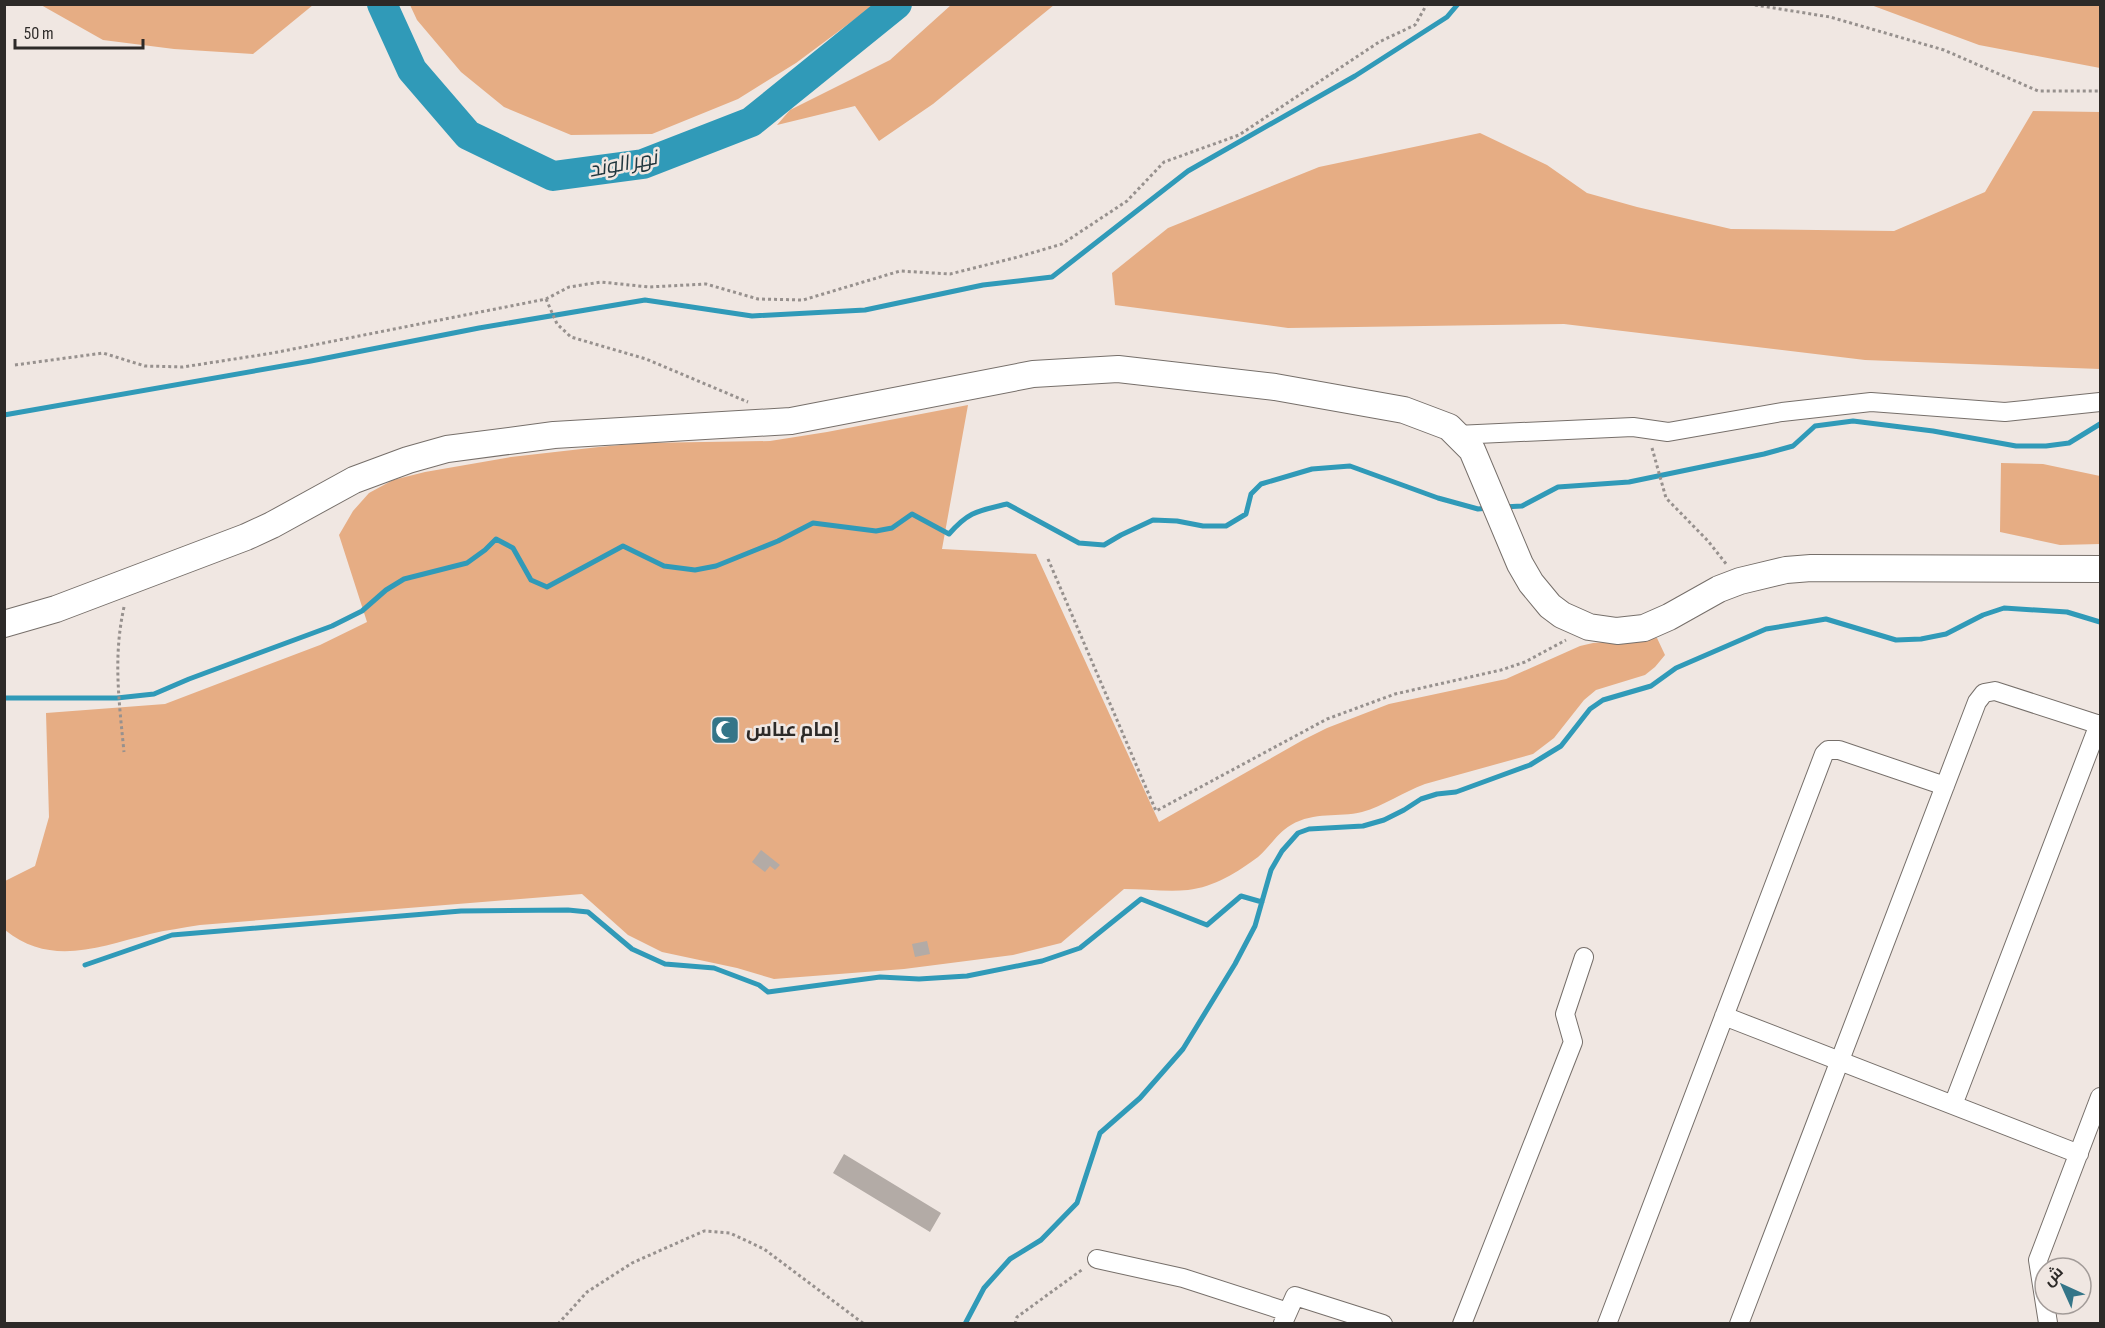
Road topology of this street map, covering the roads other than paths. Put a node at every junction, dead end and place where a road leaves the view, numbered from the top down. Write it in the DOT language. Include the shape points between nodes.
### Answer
graph roads {
  1 [pos="2100,402"];
  2 [pos="1456,435"];
  3 [pos="2100,569"];
  4 [pos="4,624"];
  5 [pos="2100,725"];
  6 [pos="1945,786"];
  7 [pos="1584,957"];
  8 [pos="1724,1016"];
  9 [pos="1840,1061"];
  10 [pos="2100,1097"];
  11 [pos="1953,1105"];
  12 [pos="2079,1154"];
  13 [pos="1097,1259"];
  14 [pos="1285,1318"];
  15 [pos="1383,1323"];
  16 [pos="1462,1323"];
  17 [pos="1607,1323"];
  18 [pos="1739,1323"];
  19 [pos="2048,1323"];
  1 -- 2 [label="street" via="2005,412 1871,402 1782,412 1668,432 1633,427"];
  2 -- 3 [label="main road" via="1472,450 1520,564 1539,595 1562,615 1589,627 1617,631 1644,628 1709,593 1777,571"];
  2 -- 4 [label="main road" via="1449,427 1404,410 1275,387 1118,369 1033,374 791,421 554,435 447,449 408,460 354,480 255,533 56,609"];
  5 -- 6 [label="street" via="2000,692 1984,693"];
  5 -- 11 [label="street"];
  6 -- 8 [label="street" via="1839,750 1824,754"];
  6 -- 9 [label="street"];
  7 -- 16 [label="street" via="1565,1014 1573,1042"];
  8 -- 9 [label="street"];
  8 -- 17 [label="street"];
  9 -- 11 [label="street"];
  9 -- 18 [label="street"];
  10 -- 12 [label="street"];
  11 -- 12 [label="street"];
  12 -- 19 [label="street" via="2038,1260"];
  13 -- 14 [label="street" via="1183,1278"];
  14 -- 15 [label="street" via="1295,1296"];
}
